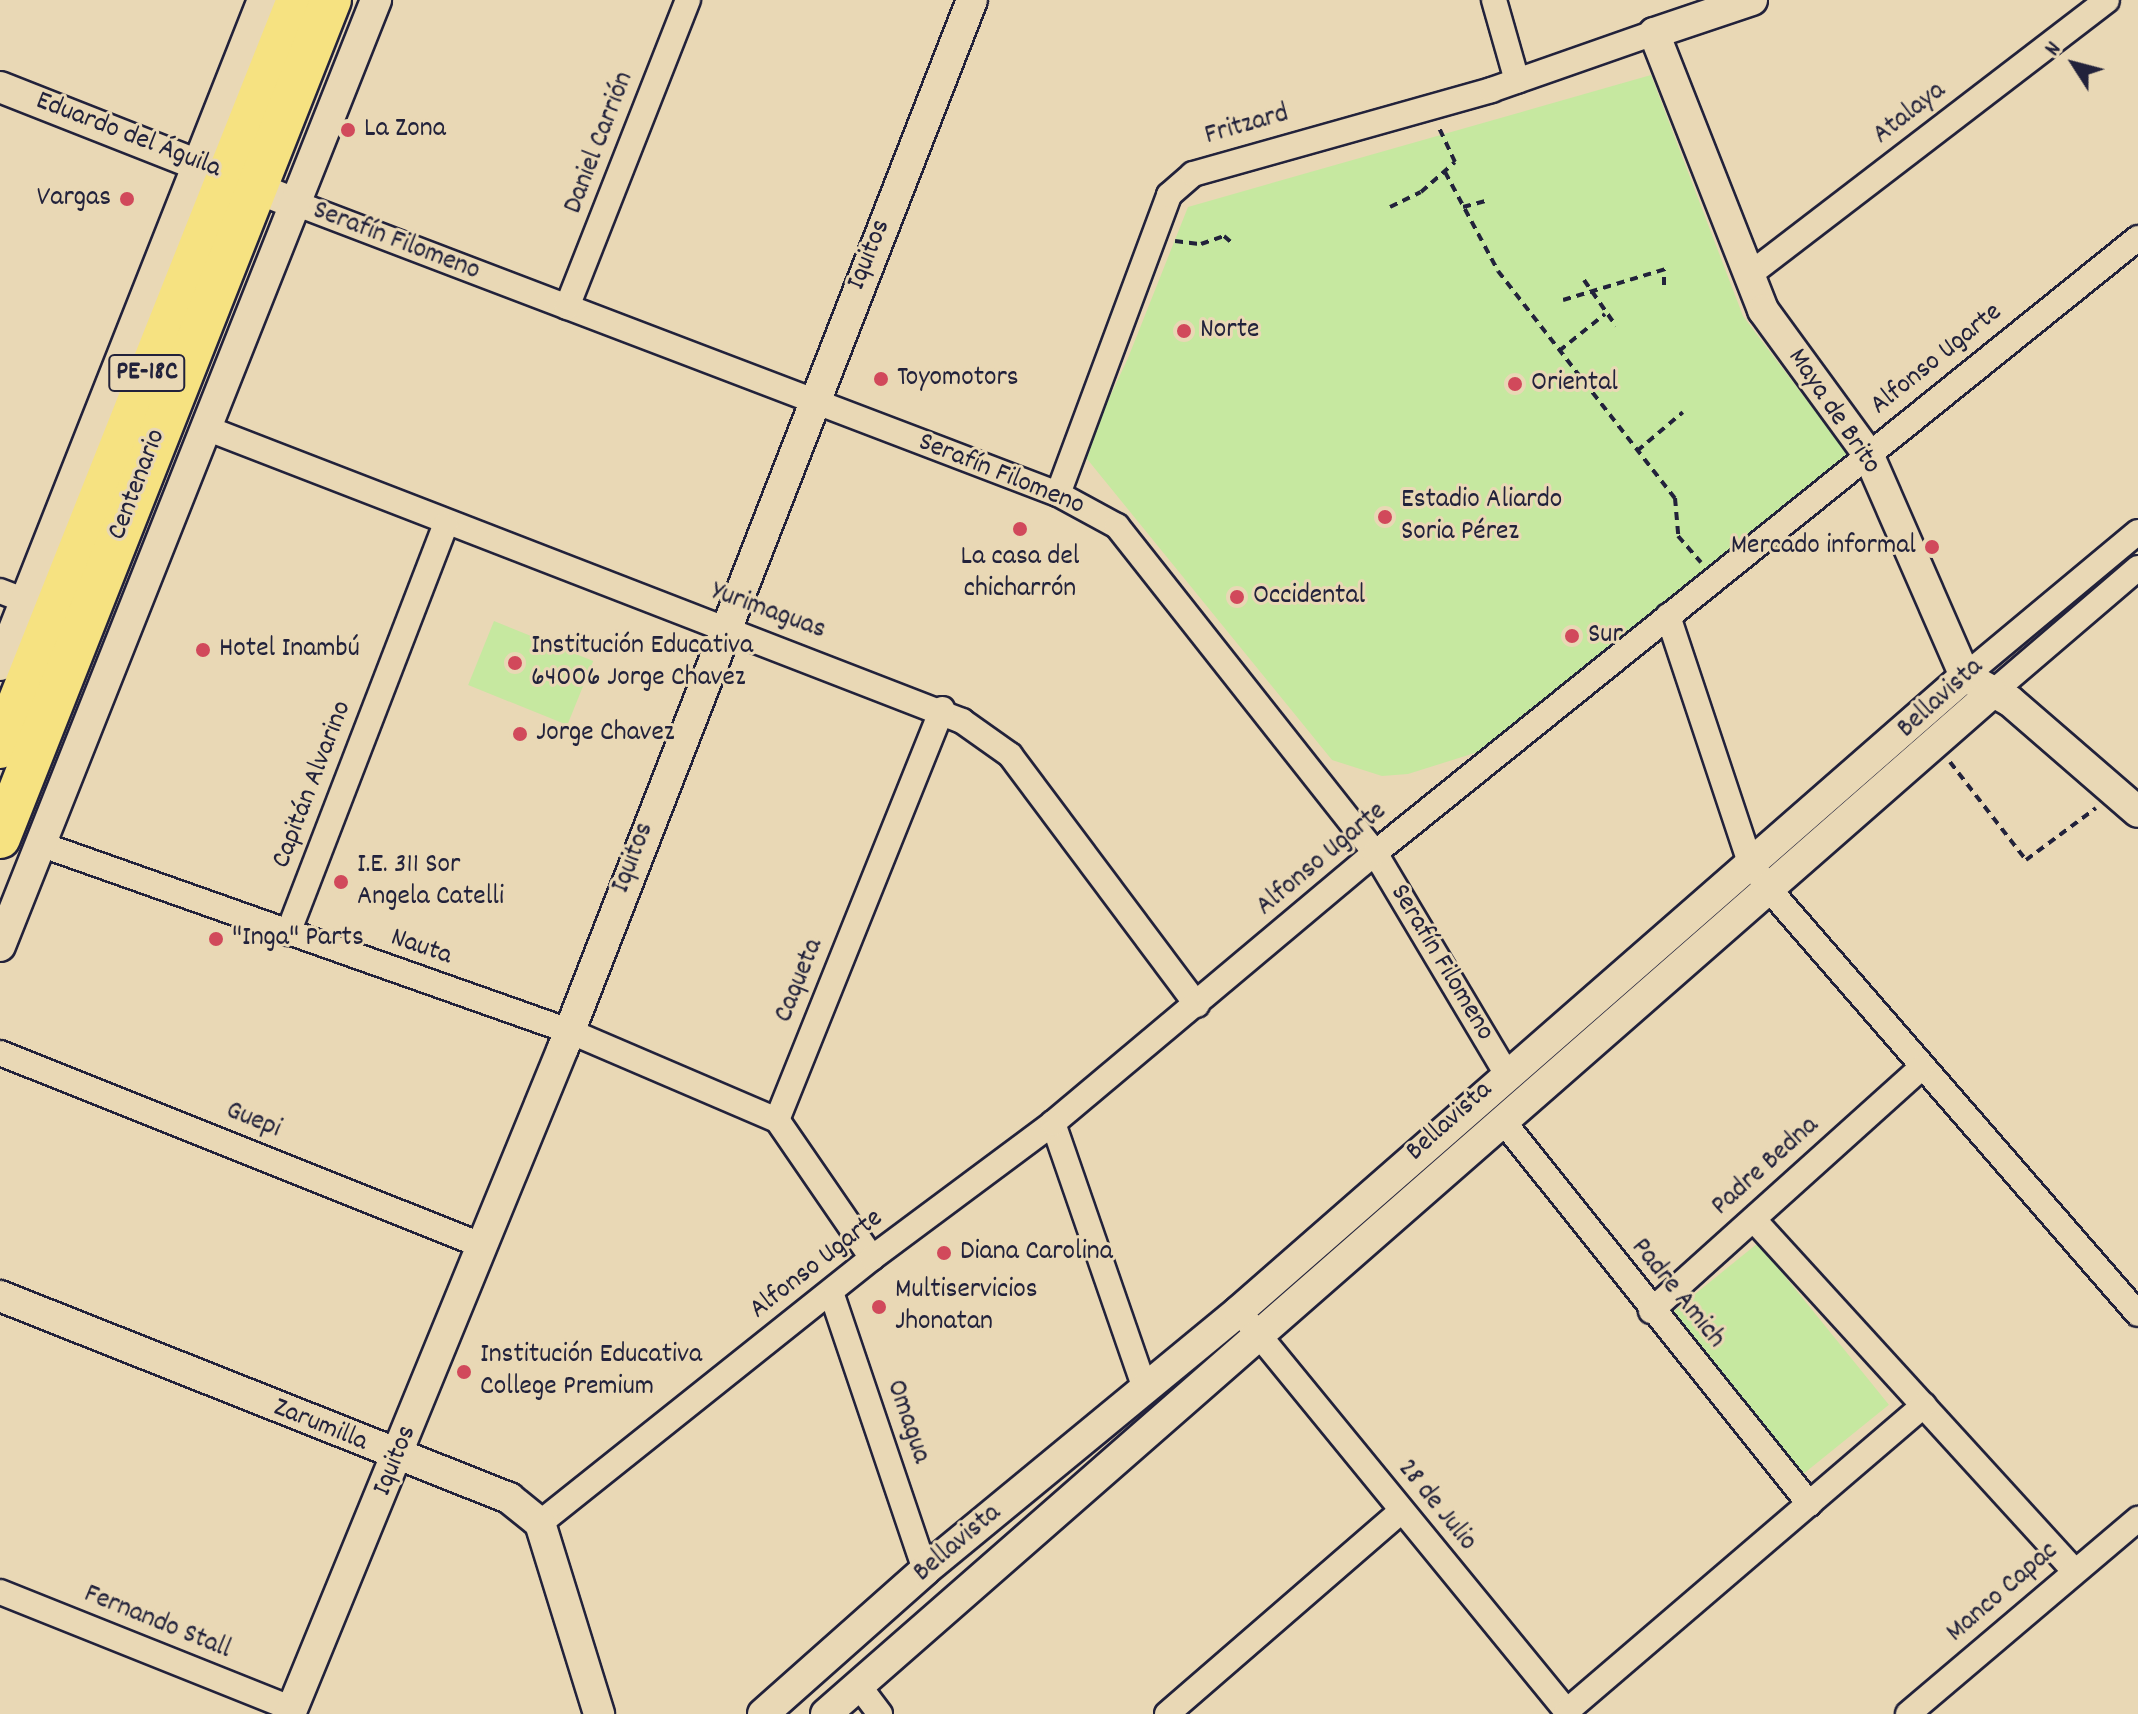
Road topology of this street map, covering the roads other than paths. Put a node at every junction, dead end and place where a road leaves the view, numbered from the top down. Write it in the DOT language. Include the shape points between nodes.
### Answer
graph roads {
  1 [pos="263,0"];
  2 [pos="297,0"];
  3 [pos="331,0"];
  4 [pos="376,0"];
  5 [pos="688,0"];
  6 [pos="972,0"];
  7 [pos="1494,0"];
  8 [pos="1752,0"];
  9 [pos="2107,0"];
  10 [pos="1654,33"];
  11 [pos="1517,81"];
  12 [pos="0,87"];
  13 [pos="226,174"];
  14 [pos="295,203"];
  15 [pos="2138,238"];
  16 [pos="1749,275"];
  17 [pos="567,307"];
  18 [pos="811,402"];
  19 [pos="206,428"];
  20 [pos="1868,454"];
  21 [pos="1058,494"];
  22 [pos="446,524"];
  23 [pos="2138,532"];
  24 [pos="2138,568"];
  25 [pos="13,596"];
  26 [pos="1668,616"];
  27 [pos="723,627"];
  28 [pos="0,665"];
  29 [pos="1965,676"];
  30 [pos="1992,693"];
  31 [pos="942,709"];
  32 [pos="0,748"];
  33 [pos="2128,802"];
  34 [pos="0,838"];
  35 [pos="40,844"];
  36 [pos="1375,853"];
  37 [pos="1749,860"];
  38 [pos="1768,888"];
  39 [pos="288,933"];
  40 [pos="0,946"];
  41 [pos="1197,1005"];
  42 [pos="569,1031"];
  43 [pos="0,1053"];
  44 [pos="1921,1068"];
  45 [pos="1506,1073"];
  46 [pos="777,1120"];
  47 [pos="1502,1120"];
  48 [pos="1053,1123"];
  49 [pos="1754,1220"];
  50 [pos="483,1246"];
  51 [pos="872,1258"];
  52 [pos="831,1292"];
  53 [pos="0,1296"];
  54 [pos="1239,1311"];
  55 [pos="1651,1311"];
  56 [pos="2138,1314"];
  57 [pos="1258,1334"];
  58 [pos="1145,1389"];
  59 [pos="1924,1405"];
  60 [pos="397,1458"];
  61 [pos="1810,1504"];
  62 [pos="1401,1511"];
  63 [pos="2138,1519"];
  64 [pos="540,1523"];
  65 [pos="925,1570"];
  66 [pos="2074,1570"];
  67 [pos="0,1592"];
  68 [pos="859,1686"];
  69 [pos="291,1711"];
  70 [pos="1568,1712"];
  71 [pos="599,1714"];
  72 [pos="763,1714"];
  73 [pos="826,1714"];
  74 [pos="880,1714"];
  75 [pos="1168,1714"];
  76 [pos="1908,1714"];
  1 -- 13 [label="street"];
  2 -- 13 [label="highway, Centenario / PE-18C"];
  3 -- 13 [label="highway, Centenario / PE-18C"];
  4 -- 14 [label="street"];
  5 -- 17 [label="street, Daniel Carrión"];
  6 -- 18 [label="street, Iquitos"];
  7 -- 11 [label="street"];
  8 -- 10 [label="street"];
  9 -- 16 [label="street, Atalaya"];
  10 -- 11 [label="street, Fritzard"];
  10 -- 16 [label="street, Maya de Brito"];
  11 -- 21 [label="street, Fritzard" via="1193,174 1169,195"];
  12 -- 13 [label="street, Eduardo del Águila"];
  13 -- 14 [label="street, Serafín Filomeno"];
  13 -- 25 [label="street"];
  13 -- 32 [label="highway, Centenario / PE-18C"];
  13 -- 34 [label="highway, Centenario / PE-18C"];
  14 -- 17 [label="street, Serafín Filomeno"];
  14 -- 19 [label="street"];
  15 -- 20 [label="street, Alfonso Ugarte"];
  16 -- 20 [label="street, Maya de Brito" via="1763,310"];
  17 -- 18 [label="street, Serafín Filomeno"];
  18 -- 21 [label="street, Serafín Filomeno"];
  18 -- 27 [label="street, Iquitos"];
  19 -- 22 [label="street, Yurimaguas"];
  19 -- 35 [label="street"];
  20 -- 26 [label="street, Alfonso Ugarte"];
  20 -- 29 [label="street, Maya de Brito"];
  21 -- 36 [label="street, Serafín Filomeno" via="1117,526"];
  22 -- 27 [label="street, Yurimaguas"];
  22 -- 39 [label="street, Capitán Alvarino"];
  23 -- 29 [label="street, Bellavista"];
  24 -- 30 [label="street, Bellavista"];
  25 -- 28 [label="street"];
  26 -- 36 [label="street, Alfonso Ugarte"];
  26 -- 37 [label="street"];
  27 -- 31 [label="street, Yurimaguas"];
  27 -- 42 [label="street, Iquitos"];
  29 -- 30 [label="street"];
  29 -- 37 [label="street, Bellavista"];
  30 -- 33 [label="street" via="2010,701"];
  30 -- 38 [label="street, Bellavista"];
  31 -- 41 [label="street, Yurimaguas" via="1010,755"];
  31 -- 46 [label="street, Caqueta"];
  35 -- 39 [label="street, Nauta"];
  35 -- 40 [label="street"];
  36 -- 41 [label="street, Alfonso Ugarte"];
  36 -- 45 [label="street, Serafín Filomeno"];
  37 -- 38 [label="street"];
  37 -- 45 [label="street, Bellavista"];
  38 -- 44 [label="street"];
  38 -- 47 [label="street, Bellavista"];
  39 -- 42 [label="street, Nauta"];
  41 -- 48 [label="street, Alfonso Ugarte"];
  42 -- 46 [label="street, Nauta"];
  42 -- 50 [label="street, Iquitos"];
  43 -- 50 [label="street, Guepi"];
  44 -- 49 [label="street, Padre Bedna"];
  44 -- 56 [label="street"];
  45 -- 54 [label="street, Bellavista"];
  46 -- 51 [label="street"];
  47 -- 55 [label="street, Padre Amich"];
  47 -- 57 [label="street, Bellavista"];
  48 -- 51 [label="street, Alfonso Ugarte"];
  48 -- 58 [label="street"];
  49 -- 55 [label="street, Padre Bedna"];
  49 -- 59 [label="street"];
  50 -- 60 [label="street, Iquitos"];
  51 -- 52 [label="street, Alfonso Ugarte"];
  52 -- 64 [label="street, Alfonso Ugarte"];
  52 -- 65 [label="street, Omagua"];
  53 -- 60 [label="street, Zarumilla"];
  54 -- 57 [label="street, 28 de Julio"];
  54 -- 58 [label="street, Bellavista"];
  55 -- 61 [label="street, Padre Amich"];
  57 -- 62 [label="street, 28 de Julio"];
  57 -- 68 [label="street, Bellavista" via="975,1578"];
  58 -- 65 [label="street, Bellavista"];
  59 -- 61 [label="street"];
  59 -- 66 [label="street"];
  60 -- 64 [label="street, Zarumilla" via="509,1498"];
  60 -- 69 [label="street, Iquitos"];
  61 -- 70 [label="street"];
  62 -- 70 [label="street, 28 de Julio"];
  62 -- 75 [label="street"];
  63 -- 66 [label="street, Manco Capac"];
  64 -- 71 [label="street"];
  65 -- 72 [label="street, Bellavista"];
  66 -- 76 [label="street, Manco Capac"];
  67 -- 69 [label="street, Fernando Stall"];
  68 -- 73 [label="street, Bellavista"];
  68 -- 74 [label="street"];
}
